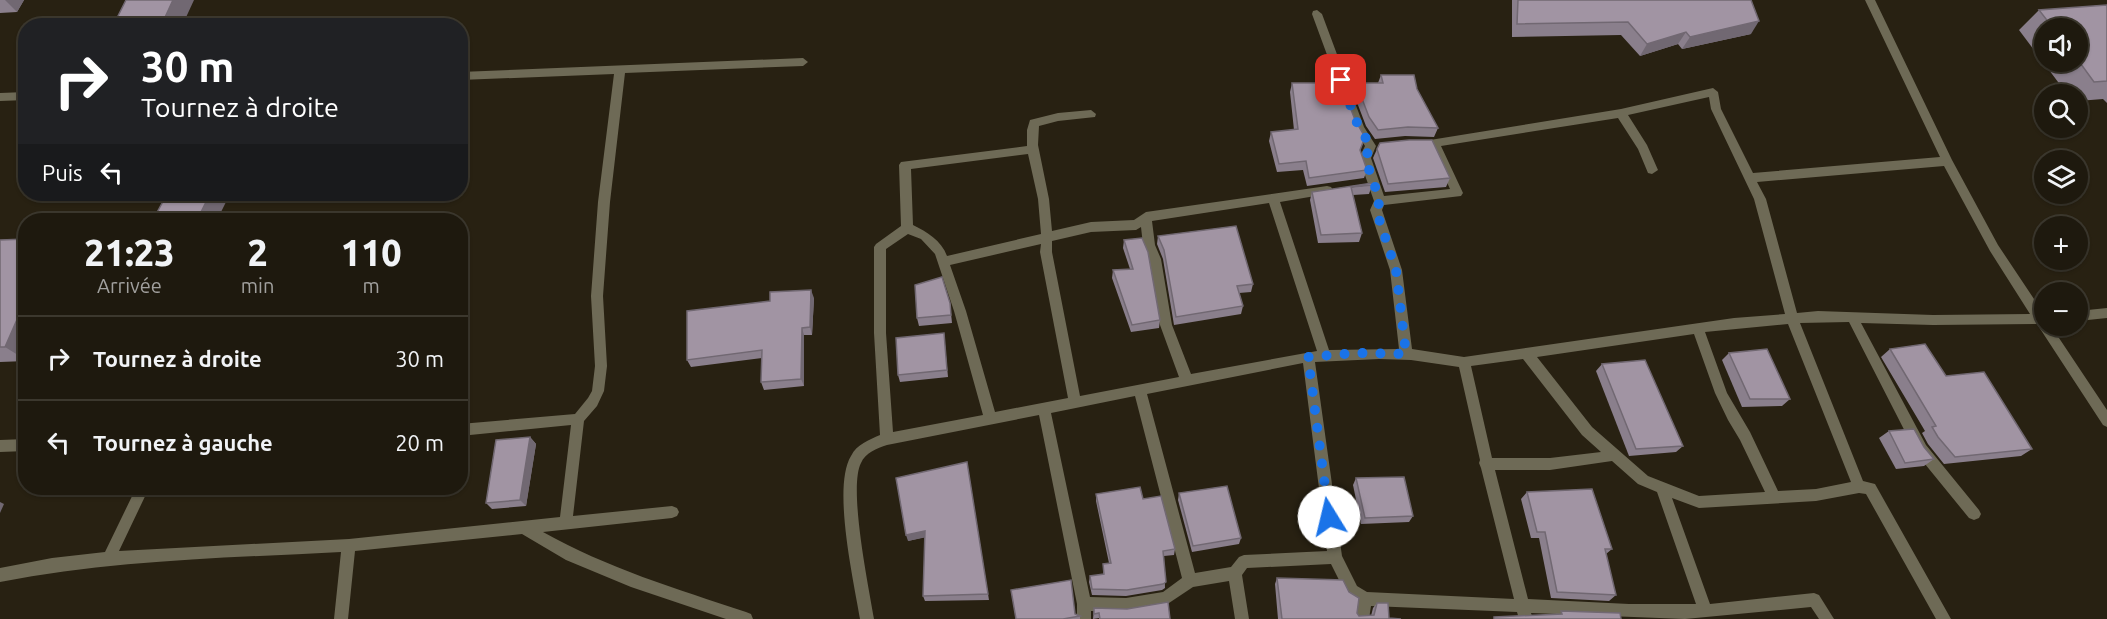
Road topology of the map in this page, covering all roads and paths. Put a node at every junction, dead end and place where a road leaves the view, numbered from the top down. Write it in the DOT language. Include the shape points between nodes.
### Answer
graph roads {
  1 [pos="1870,0"];
  2 [pos="1317,14"];
  3 [pos="803,62"];
  4 [pos="620,69"];
  5 [pos="468,76"];
  6 [pos="18,96"];
  7 [pos="0,97"];
  8 [pos="1621,113"];
  9 [pos="1091,114"];
  10 [pos="1033,149"];
  11 [pos="1947,161"];
  12 [pos="1652,170"];
  13 [pos="1750,178"];
  14 [pos="1342,189"];
  15 [pos="1273,199"];
  16 [pos="1380,201"];
  17 [pos="1146,217"];
  18 [pos="907,228"];
  19 [pos="1047,239"];
  20 [pos="944,262"];
  21 [pos="2034,307"];
  22 [pos="2107,313"];
  23 [pos="2088,315"];
  24 [pos="1852,317"];
  25 [pos="1792,318"];
  26 [pos="2034,319"];
  27 [pos="1698,329"];
  28 [pos="2053,336"];
  29 [pos="1406,354"];
  30 [pos="1527,354"];
  31 [pos="1325,356"];
  32 [pos="1308,357"];
  33 [pos="1464,362"];
  34 [pos="1187,380"];
  35 [pos="1140,390"];
  36 [pos="1075,402"];
  37 [pos="1044,409"];
  38 [pos="578,419"];
  39 [pos="991,419"];
  40 [pos="2107,421"];
  41 [pos="468,429"];
  42 [pos="887,439"];
  43 [pos="18,445"];
  44 [pos="0,446"];
  45 [pos="1614,455"];
  46 [pos="1485,463"];
  47 [pos="1859,487"];
  48 [pos="1662,488"];
  49 [pos="139,495"];
  50 [pos="1774,497"];
  51 [pos="672,512"];
  52 [pos="1974,514"];
  53 [pos="566,521"];
  54 [pos="521,526"];
  55 [pos="348,545"];
  56 [pos="1335,557"];
  57 [pos="109,558"];
  58 [pos="1235,573"];
  59 [pos="0,575"];
  60 [pos="1190,581"];
  61 [pos="1365,599"];
  62 [pos="1084,604"];
  63 [pos="1705,610"];
  64 [pos="1524,612"];
  65 [pos="1683,615"];
  66 [pos="341,619"];
  67 [pos="746,619"];
  68 [pos="867,619"];
  69 [pos="1084,619"];
  70 [pos="1242,619"];
  71 [pos="1362,619"];
  72 [pos="1827,619"];
  73 [pos="1944,619"];
  1 -- 11 [label="street"];
  2 -- 16 [label="street" via="1359,128 1377,145 1365,158 1368,185"];
  3 -- 4 [label="street"];
  4 -- 5 [label="street"];
  4 -- 38 [label="street" via="597,296 601,366 598,391"];
  6 -- 7 [label="street"];
  8 -- 12 [label="street"];
  8 -- 13 [label="street" via="1713,92 1716,109"];
  8 -- 16 [label="street" via="1429,143 1457,193"];
  9 -- 10 [label="street" via="1034,123"];
  10 -- 18 [label="street" via="905,165"];
  10 -- 19 [label="street"];
  11 -- 13 [label="street"];
  11 -- 21 [label="street" via="1994,248"];
  13 -- 25 [label="street" via="1760,199"];
  14 -- 15 [label="street"];
  15 -- 17 [label="street"];
  15 -- 31 [label="street"];
  16 -- 29 [label="street" via="1376,210 1396,270"];
  17 -- 19 [label="street" via="1137,225 1091,227"];
  17 -- 34 [label="street" via="1166,325"];
  18 -- 20 [label="street" via="925,236"];
  18 -- 42 [label="street" via="880,247 880,333"];
  19 -- 20 [label="street"];
  19 -- 36 [label="street" via="1046,252"];
  20 -- 39 [label="street"];
  22 -- 23 [label="street"];
  24 -- 25 [label="street"];
  24 -- 26 [label="street"];
  24 -- 52 [label="street" via="1921,448"];
  25 -- 27 [label="street"];
  25 -- 47 [label="street"];
  27 -- 30 [label="street"];
  27 -- 50 [label="street" via="1721,393"];
  28 -- 40 [label="street"];
  29 -- 31 [label="street"];
  29 -- 33 [label="street"];
  30 -- 33 [label="street"];
  30 -- 45 [label="street" via="1587,431"];
  31 -- 32 [label="street"];
  32 -- 34 [label="street"];
  32 -- 56 [label="street"];
  33 -- 46 [label="street"];
  34 -- 35 [label="street"];
  35 -- 36 [label="street"];
  35 -- 60 [label="street"];
  36 -- 37 [label="street"];
  37 -- 39 [label="street"];
  37 -- 62 [label="street"];
  38 -- 41 [label="street"];
  38 -- 53 [label="street"];
  39 -- 42 [label="street"];
  42 -- 68 [label="street" via="871,443 862,452 853,463 850,477"];
  43 -- 44 [label="street"];
  45 -- 46 [label="street" via="1562,465"];
  45 -- 48 [label="street" via="1643,480"];
  46 -- 64 [label="street"];
  47 -- 50 [label="street"];
  47 -- 73 [label="street" via="1870,488"];
  48 -- 50 [label="street" via="1699,502"];
  48 -- 63 [label="street"];
  49 -- 57 [label="street"];
  51 -- 53 [label="street"];
  53 -- 54 [label="street"];
  54 -- 55 [label="street"];
  54 -- 67 [label="street" via="571,555 621,576"];
  55 -- 57 [label="street"];
  55 -- 66 [label="street"];
  56 -- 58 [label="street" via="1244,562"];
  56 -- 61 [label="street" via="1352,591"];
  57 -- 59 [label="street"];
  58 -- 60 [label="street"];
  58 -- 70 [label="street"];
  60 -- 62 [label="street" via="1166,598 1126,605"];
  61 -- 64 [label="street"];
  61 -- 71 [label="street"];
  62 -- 69 [label="street"];
  63 -- 65 [label="street"];
  63 -- 72 [label="street" via="1814,600"];
  64 -- 65 [label="street"];
}
